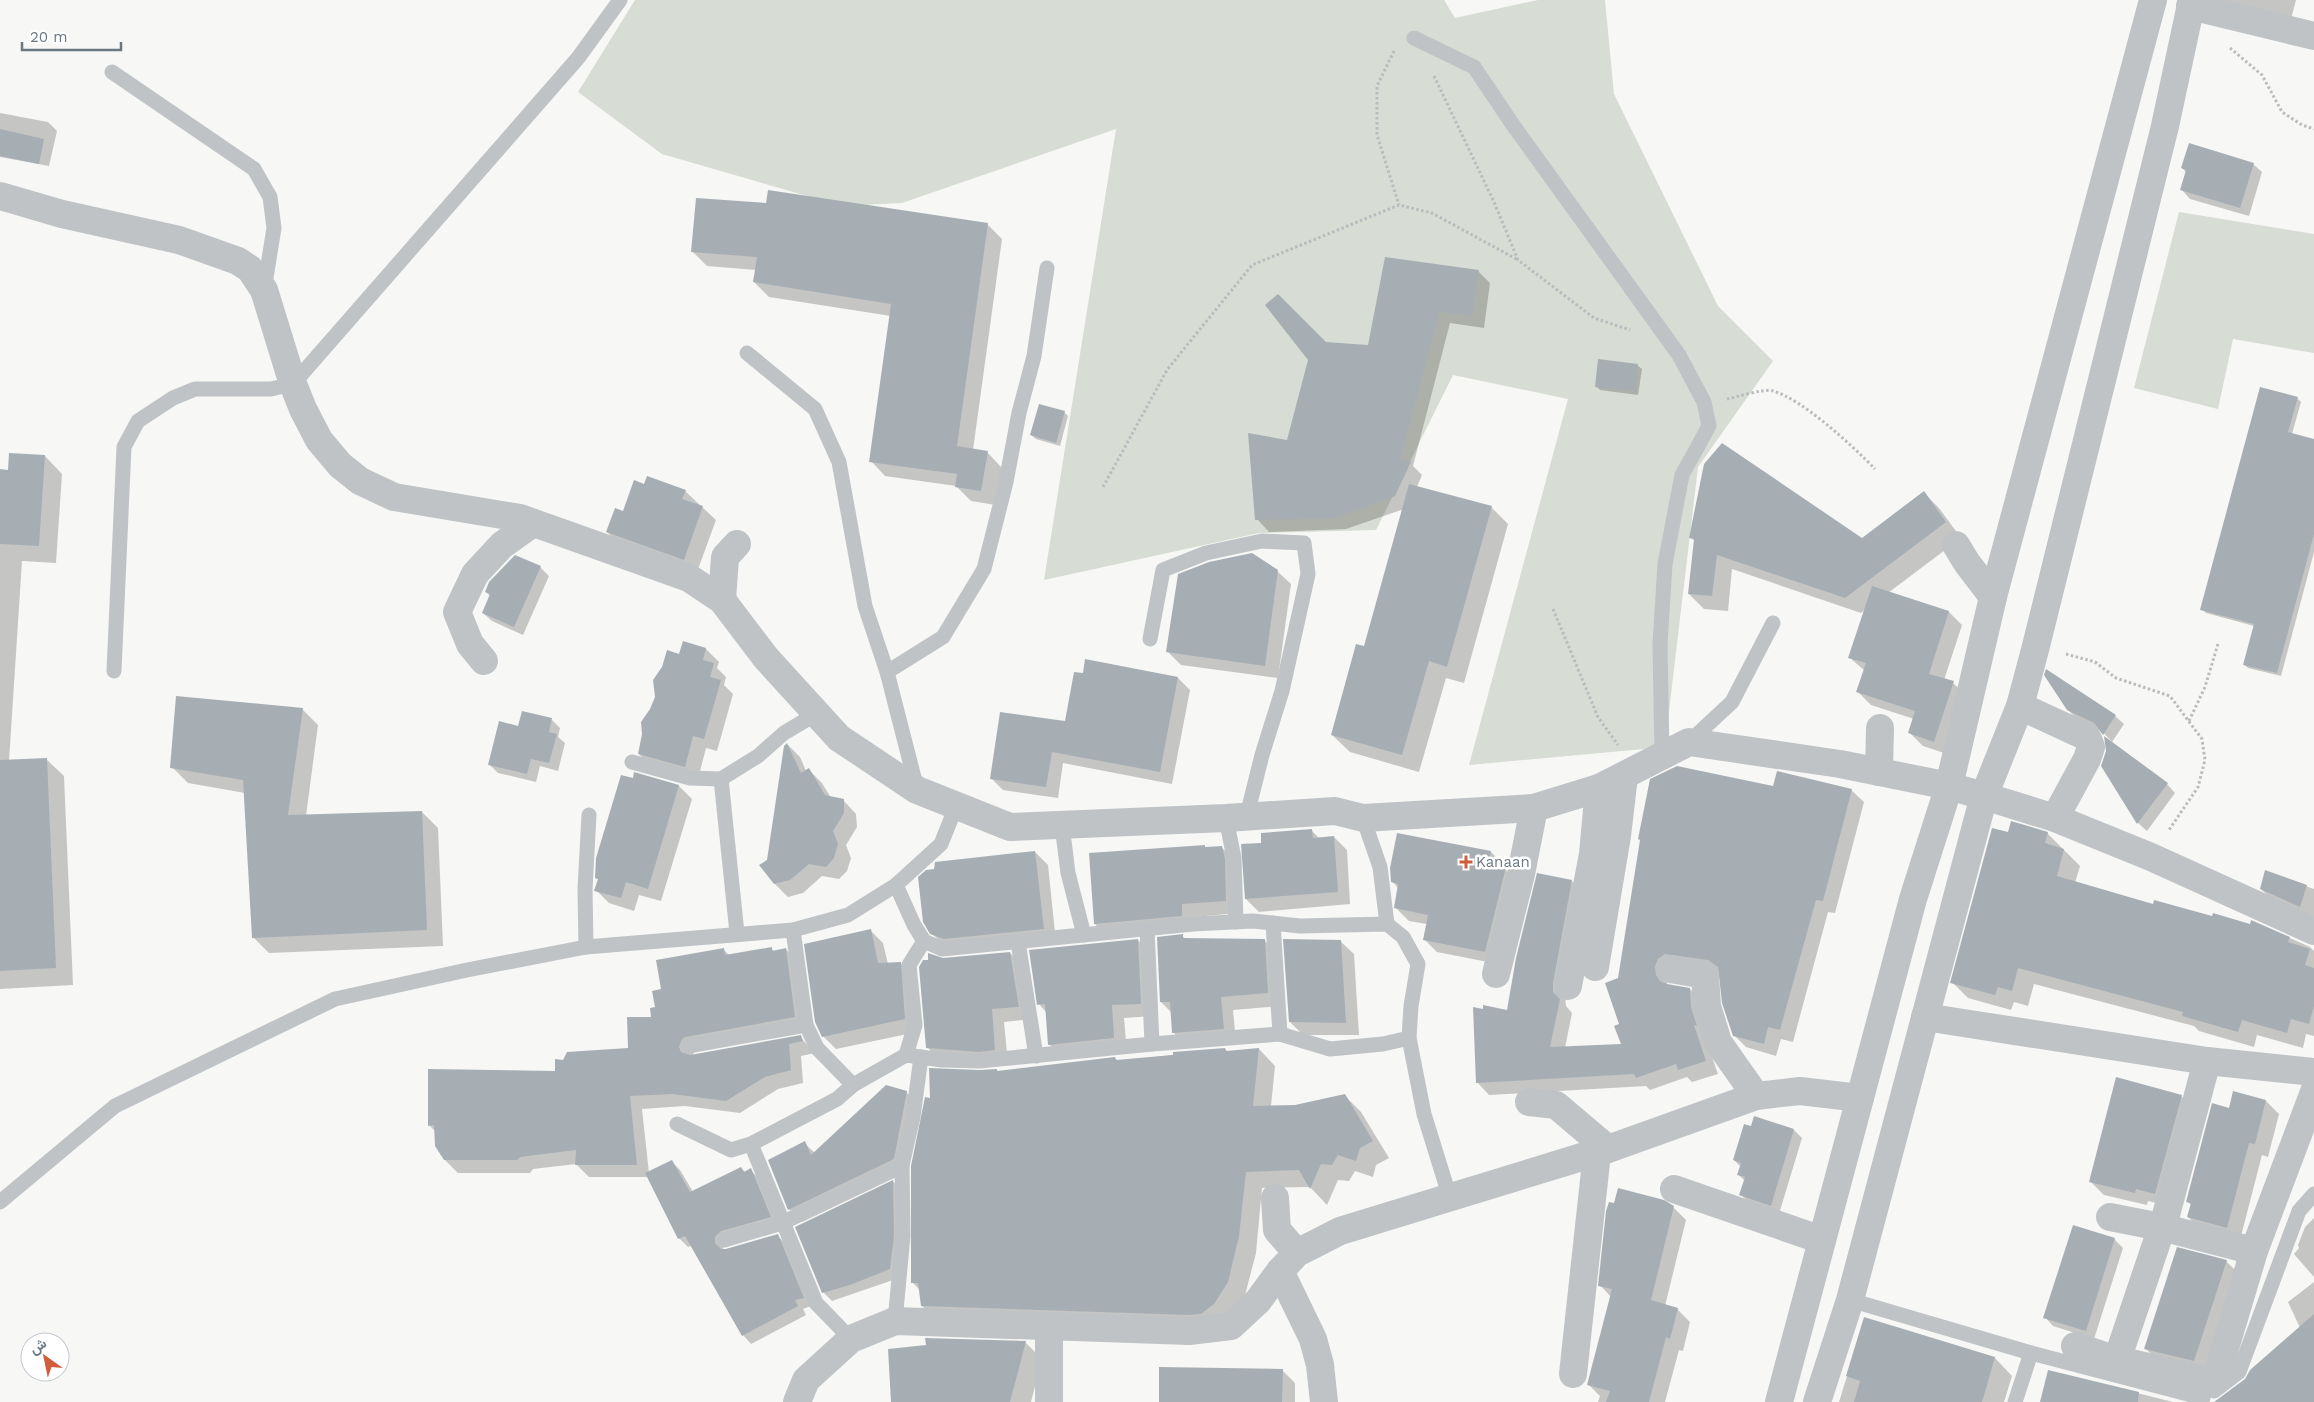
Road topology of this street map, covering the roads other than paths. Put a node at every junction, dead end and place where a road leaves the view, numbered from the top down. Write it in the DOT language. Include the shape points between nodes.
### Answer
graph roads {
  1 [pos="620,0"];
  2 [pos="2153,0"];
  3 [pos="2190,11"];
  4 [pos="2314,36"];
  5 [pos="1414,38"];
  6 [pos="112,72"];
  7 [pos="0,196"];
  8 [pos="1047,268"];
  9 [pos="264,290"];
  10 [pos="748,353"];
  11 [pos="294,384"];
  12 [pos="533,523"];
  13 [pos="737,544"];
  14 [pos="1956,545"];
  15 [pos="1993,597"];
  16 [pos="722,600"];
  17 [pos="1773,622"];
  18 [pos="1150,639"];
  19 [pos="484,661"];
  20 [pos="114,671"];
  21 [pos="887,672"];
  22 [pos="2020,706"];
  23 [pos="816,714"];
  24 [pos="1880,728"];
  25 [pos="1689,742"];
  26 [pos="1662,755"];
  27 [pos="632,762"];
  28 [pos="1879,772"];
  29 [pos="1630,773"];
  30 [pos="721,779"];
  31 [pos="1948,786"];
  32 [pos="1600,788"];
  33 [pos="917,790"];
  34 [pos="1984,796"];
  35 [pos="957,804"];
  36 [pos="1534,808"];
  37 [pos="589,815"];
  38 [pos="1237,817"];
  39 [pos="1364,818"];
  40 [pos="2055,818"];
  41 [pos="1062,825"];
  42 [pos="896,885"];
  43 [pos="1236,922"];
  44 [pos="1273,923"];
  45 [pos="1387,924"];
  46 [pos="1147,928"];
  47 [pos="793,930"];
  48 [pos="2314,931"];
  49 [pos="737,933"];
  50 [pos="1084,935"];
  51 [pos="924,941"];
  52 [pos="1018,942"];
  53 [pos="586,947"];
  54 [pos="1595,967"];
  55 [pos="1670,970"];
  56 [pos="1496,974"];
  57 [pos="1568,986"];
  58 [pos="1925,1017"];
  59 [pos="806,1025"];
  60 [pos="1280,1034"];
  61 [pos="1408,1038"];
  62 [pos="1152,1044"];
  63 [pos="688,1046"];
  64 [pos="914,1056"];
  65 [pos="1036,1056"];
  66 [pos="2207,1061"];
  67 [pos="2314,1072"];
  68 [pos="854,1085"];
  69 [pos="2314,1092"];
  70 [pos="1756,1096"];
  71 [pos="1860,1098"];
  72 [pos="1529,1102"];
  73 [pos="677,1124"];
  74 [pos="751,1144"];
  75 [pos="1603,1151"];
  76 [pos="902,1165"];
  77 [pos="1674,1189"];
  78 [pos="2314,1194"];
  79 [pos="1275,1198"];
  80 [pos="1450,1198"];
  81 [pos="0,1202"];
  82 [pos="2110,1217"];
  83 [pos="782,1223"];
  84 [pos="2161,1227"];
  85 [pos="724,1240"];
  86 [pos="1822,1240"];
  87 [pos="2254,1251"];
  88 [pos="1289,1262"];
  89 [pos="1850,1300"];
  90 [pos="895,1321"];
  91 [pos="1049,1327"];
  92 [pos="851,1339"];
  93 [pos="2075,1346"];
  94 [pos="2031,1353"];
  95 [pos="2117,1360"];
  96 [pos="1573,1374"];
  97 [pos="2203,1400"];
  98 [pos="797,1402"];
  99 [pos="1050,1402"];
  100 [pos="1324,1402"];
  101 [pos="1779,1402"];
  102 [pos="1817,1402"];
  103 [pos="2015,1402"];
  1 -- 11 [label="lane" via="578,58"];
  2 -- 15 [label="street"];
  3 -- 4 [label="street"];
  3 -- 22 [label="street" via="2165,126"];
  5 -- 26 [label="lane" via="1474,67 1679,356 1704,402 1709,426 1682,475 1665,564 1660,644"];
  6 -- 9 [label="lane" via="254,169 270,197 274,228"];
  7 -- 9 [label="street" via="62,214 179,240 238,261 250,269"];
  8 -- 21 [label="lane" via="1034,356 984,569 943,637"];
  9 -- 11 [label="street"];
  10 -- 21 [label="lane" via="816,408 840,462 865,606"];
  11 -- 12 [label="street" via="319,440 340,465 360,481 394,497 520,518"];
  11 -- 20 [label="lane" via="271,389 195,389 173,398 138,421 124,447"];
  12 -- 16 [label="street" via="689,578"];
  12 -- 19 [label="street" via="502,544 475,574 457,612 470,644"];
  13 -- 16 [label="street" via="725,557"];
  14 -- 15 [label="street"];
  15 -- 31 [label="street"];
  16 -- 23 [label="street" via="766,658"];
  17 -- 25 [label="lane" via="1732,702"];
  18 -- 38 [label="lane" via="1163,570 1206,553 1262,541 1304,543 1308,574 1282,690 1262,755"];
  21 -- 33 [label="lane"];
  22 -- 34 [label="street"];
  22 -- 40 [label="street" via="2087,737 2091,747"];
  23 -- 30 [label="lane"];
  23 -- 33 [label="street" via="839,738"];
  24 -- 28 [label="street"];
  25 -- 26 [label="street"];
  25 -- 28 [label="street"];
  26 -- 29 [label="street"];
  27 -- 30 [label="lane" via="690,778"];
  28 -- 31 [label="street"];
  29 -- 32 [label="street"];
  29 -- 54 [label="street"];
  30 -- 49 [label="lane"];
  31 -- 34 [label="street"];
  31 -- 71 [label="street" via="1913,899"];
  32 -- 36 [label="street"];
  32 -- 57 [label="street" via="1593,854"];
  33 -- 35 [label="street"];
  34 -- 40 [label="street"];
  34 -- 58 [label="street"];
  35 -- 41 [label="street" via="1010,827"];
  35 -- 42 [label="lane" via="941,844"];
  36 -- 39 [label="street"];
  36 -- 56 [label="street"];
  37 -- 53 [label="lane"];
  38 -- 39 [label="street" via="1335,811"];
  38 -- 41 [label="street"];
  38 -- 43 [label="lane" via="1234,858"];
  39 -- 45 [label="lane" via="1380,867"];
  40 -- 48 [label="street" via="2151,857"];
  41 -- 50 [label="lane" via="1068,873"];
  42 -- 47 [label="lane" via="848,915"];
  42 -- 51 [label="lane"];
  43 -- 44 [label="lane"];
  43 -- 46 [label="lane"];
  44 -- 45 [label="lane" via="1300,926"];
  44 -- 60 [label="lane"];
  45 -- 61 [label="lane" via="1403,937 1418,964"];
  46 -- 50 [label="lane"];
  46 -- 62 [label="lane"];
  47 -- 49 [label="lane"];
  47 -- 59 [label="lane"];
  49 -- 53 [label="lane"];
  50 -- 52 [label="lane"];
  51 -- 52 [label="lane" via="942,950"];
  51 -- 64 [label="lane" via="909,965 915,1025"];
  52 -- 65 [label="lane"];
  53 -- 81 [label="lane" via="335,999 115,1106"];
  55 -- 70 [label="street" via="1705,976 1707,1006 1718,1042"];
  58 -- 66 [label="street"];
  58 -- 89 [label="street"];
  59 -- 63 [label="lane"];
  59 -- 68 [label="lane" via="817,1048"];
  60 -- 61 [label="lane" via="1330,1049"];
  60 -- 62 [label="lane"];
  61 -- 80 [label="lane" via="1424,1114"];
  62 -- 65 [label="lane"];
  64 -- 65 [label="lane" via="979,1061"];
  64 -- 68 [label="lane"];
  64 -- 76 [label="lane" via="913,1117"];
  66 -- 67 [label="street"];
  66 -- 84 [label="street"];
  68 -- 74 [label="lane" via="837,1099"];
  69 -- 87 [label="street"];
  70 -- 71 [label="street" via="1800,1090"];
  70 -- 75 [label="street"];
  71 -- 86 [label="street"];
  72 -- 75 [label="street" via="1556,1105"];
  73 -- 74 [label="lane" via="731,1150"];
  74 -- 83 [label="lane"];
  75 -- 80 [label="street"];
  75 -- 96 [label="street"];
  76 -- 83 [label="lane"];
  76 -- 90 [label="lane" via="903,1236"];
  77 -- 86 [label="street"];
  78 -- 97 [label="lane" via="2299,1211 2239,1372"];
  79 -- 88 [label="street" via="1277,1230"];
  80 -- 88 [label="street" via="1340,1231"];
  82 -- 84 [label="street"];
  83 -- 85 [label="lane"];
  83 -- 92 [label="lane" via="816,1303"];
  84 -- 87 [label="street"];
  84 -- 95 [label="street"];
  86 -- 101 [label="street"];
  87 -- 95 [label="street" via="2215,1382"];
  88 -- 91 [label="street" via="1258,1301 1231,1326 1189,1331"];
  88 -- 100 [label="street" via="1320,1365"];
  89 -- 94 [label="lane"];
  89 -- 102 [label="street"];
  90 -- 91 [label="street"];
  90 -- 92 [label="street"];
  91 -- 99 [label="street"];
  92 -- 98 [label="street" via="806,1380"];
  93 -- 95 [label="street"];
  94 -- 97 [label="lane"];
  94 -- 103 [label="lane"];
}
